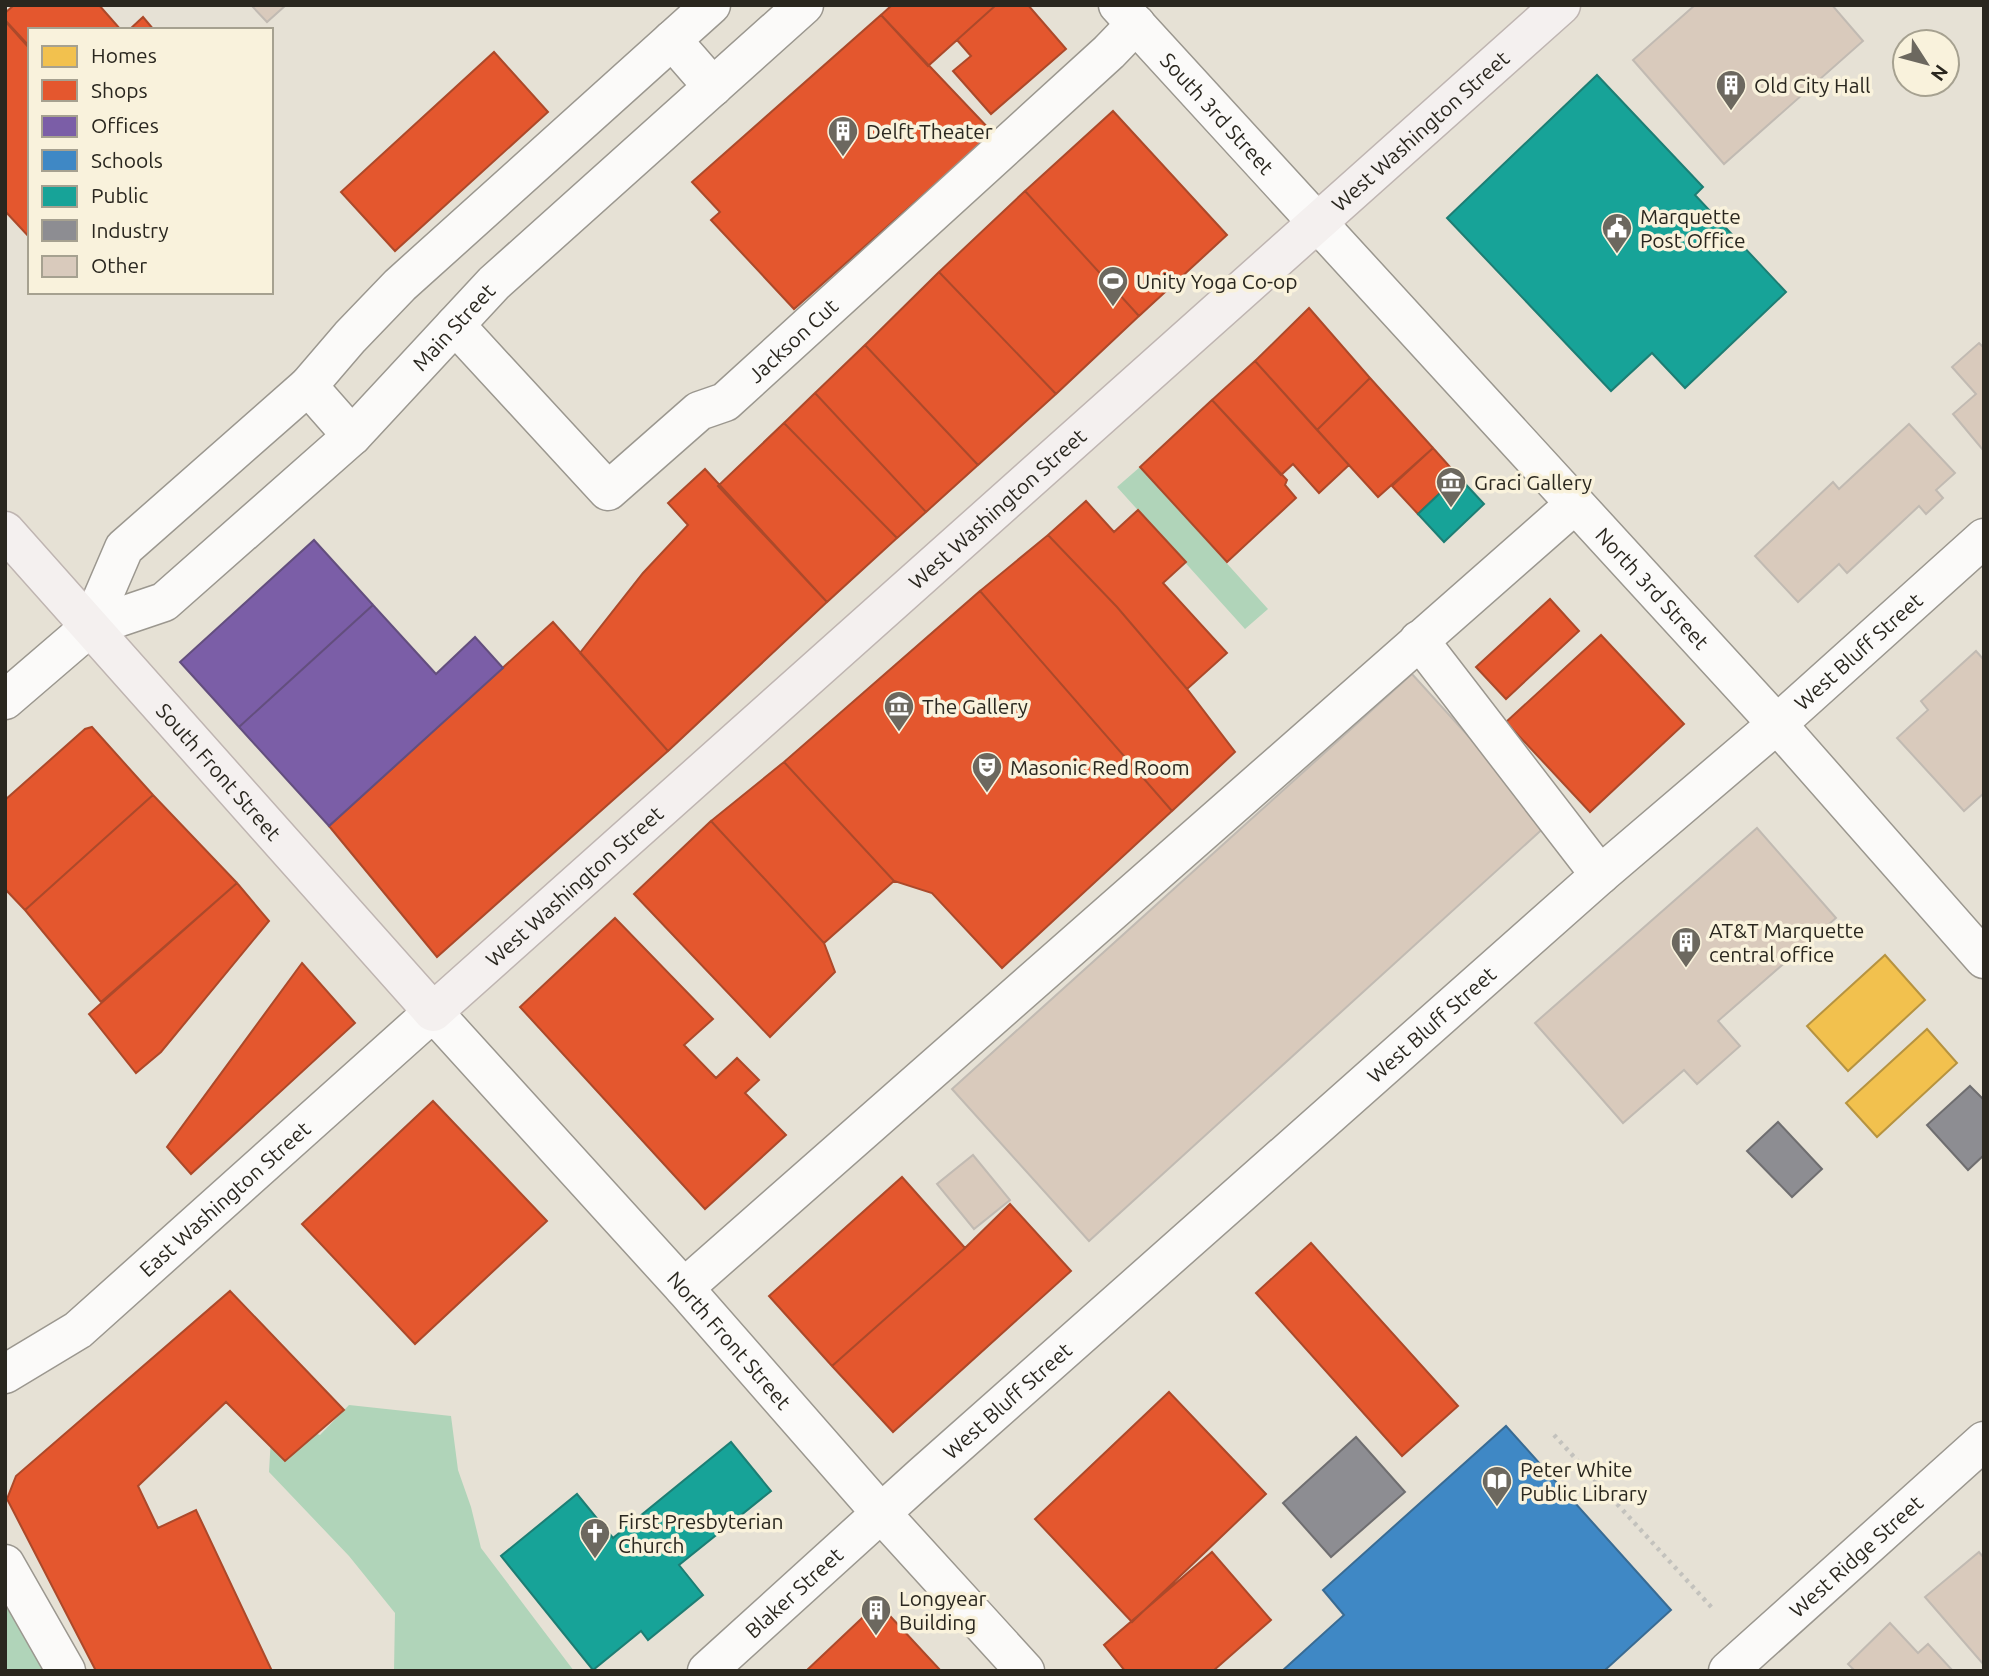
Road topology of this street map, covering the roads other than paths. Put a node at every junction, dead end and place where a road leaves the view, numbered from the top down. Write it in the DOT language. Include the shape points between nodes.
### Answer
graph roads {
  1 [pos="711,5"];
  2 [pos="804,5"];
  3 [pos="1561,5"];
  4 [pos="1127,15"];
  5 [pos="672,40"];
  6 [pos="713,87"];
  7 [pos="1315,223"];
  8 [pos="455,325"];
  9 [pos="308,386"];
  10 [pos="352,436"];
  11 [pos="1574,505"];
  12 [pos="5,531"];
  13 [pos="1984,538"];
  14 [pos="90,627"];
  15 [pos="1419,640"];
  16 [pos="5,700"];
  17 [pos="1777,724"];
  18 [pos="1600,875"];
  19 [pos="1984,959"];
  20 [pos="433,1012"];
  21 [pos="684,1287"];
  22 [pos="5,1374"];
  23 [pos="1984,1441"];
  24 [pos="881,1513"];
  25 [pos="5,1564"];
  26 [pos="66,1671"];
  27 [pos="707,1671"];
  28 [pos="1025,1671"];
  29 [pos="1728,1671"];
  1 -- 5 [label="street, Main Street"];
  2 -- 6 [label="street, Main Street"];
  3 -- 7 [label="main road, West Washington Street"];
  4 -- 7 [label="street, South 3rd Street"];
  4 -- 8 [label="street, Jackson Cut" via="1109,52 725,402 699,411 608,491"];
  5 -- 6 [label="street"];
  5 -- 9 [label="street, Main Street" via="400,285"];
  6 -- 8 [label="street, Main Street" via="494,283"];
  7 -- 11 [label="street, North 3rd Street"];
  7 -- 20 [label="main road, West Washington Street"];
  8 -- 10 [label="street, Main Street"];
  9 -- 10 [label="street"];
  9 -- 14 [label="street, Main Street" via="124,548"];
  10 -- 14 [label="street, Main Street" via="164,602"];
  11 -- 15 [label="street"];
  11 -- 17 [label="street, North 3rd Street"];
  12 -- 14 [label="main road, South Front Street"];
  13 -- 17 [label="street, West Bluff Street"];
  14 -- 16 [label="street, Main Street"];
  14 -- 20 [label="main road, South Front Street"];
  15 -- 18 [label="street"];
  15 -- 21 [label="street"];
  17 -- 18 [label="street, West Bluff Street"];
  17 -- 19 [label="street, North 3rd Street"];
  18 -- 24 [label="street, West Bluff Street"];
  20 -- 21 [label="street, North Front Street"];
  20 -- 22 [label="street, East Washington Street" via="78,1330"];
  21 -- 24 [label="street, North Front Street"];
  23 -- 29 [label="street, West Ridge Street"];
  24 -- 27 [label="street, Blaker Street"];
  24 -- 28 [label="street, North Front Street"];
  25 -- 26 [label="street"];
}
